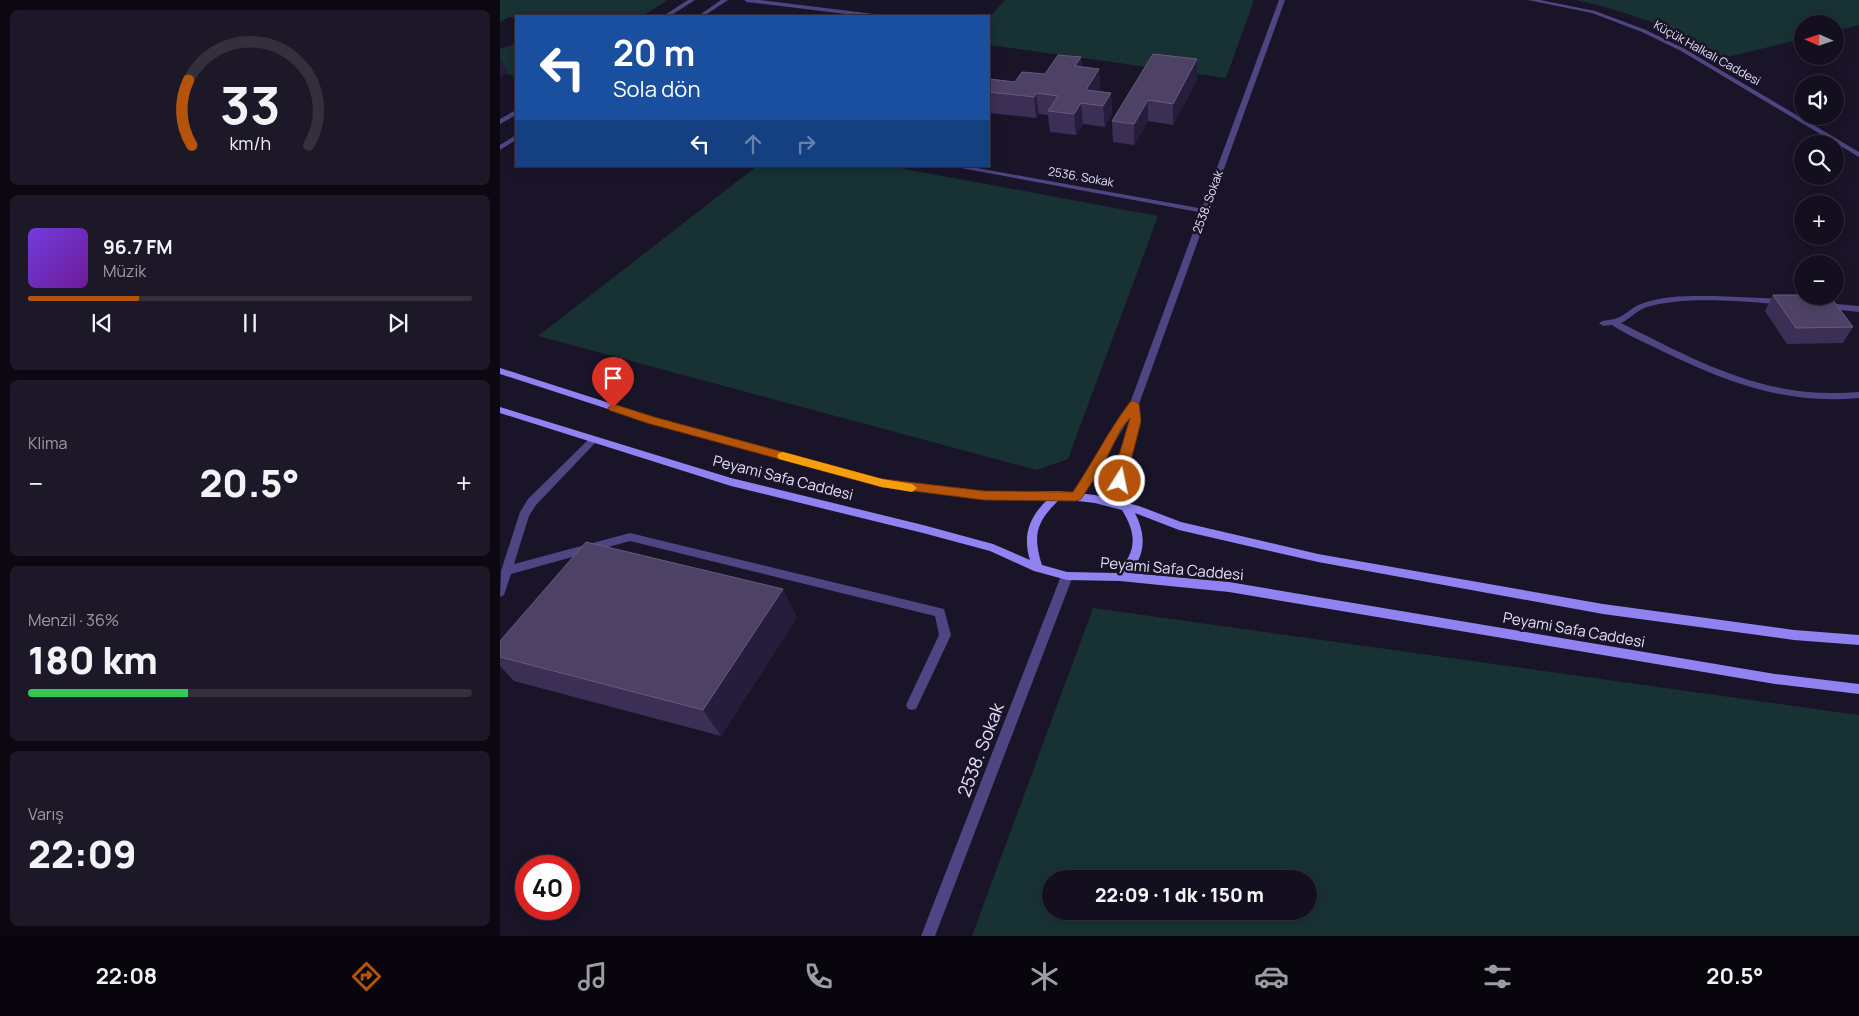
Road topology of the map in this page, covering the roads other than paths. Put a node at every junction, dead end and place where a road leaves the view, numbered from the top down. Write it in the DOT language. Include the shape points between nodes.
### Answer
graph roads {
  1 [pos="692,0"];
  2 [pos="726,0"];
  3 [pos="746,0"];
  4 [pos="1282,0"];
  5 [pos="1531,0"];
  6 [pos="668,15"];
  7 [pos="703,15"];
  8 [pos="866,15"];
  9 [pos="515,113"];
  10 [pos="500,122"];
  11 [pos="515,139"];
  12 [pos="500,148"];
  13 [pos="1859,156"];
  14 [pos="960,167"];
  15 [pos="1204,211"];
  16 [pos="1790,303"];
  17 [pos="1820,305"];
  18 [pos="1859,309"];
  19 [pos="1603,323"];
  20 [pos="1616,324"];
  21 [pos="500,371"];
  22 [pos="1859,395"];
  23 [pos="1134,404"];
  24 [pos="500,410"];
  25 [pos="594,439"];
  26 [pos="1058,495"];
  27 [pos="1076,496"];
  28 [pos="1125,506"];
  29 [pos="1038,568"];
  30 [pos="506,571"];
  31 [pos="1067,576"];
  32 [pos="1120,577"];
  33 [pos="500,592"];
  34 [pos="1859,640"];
  35 [pos="1859,689"];
  36 [pos="912,705"];
  37 [pos="928,936"];
  1 -- 6 [label="street"];
  2 -- 7 [label="street"];
  3 -- 8 [label="street"];
  4 -- 15 [label="street, 2538. Sokak"];
  5 -- 13 [label="street, Küçük Halkalı Caddesi" via="1593,12 1644,31 1683,50"];
  9 -- 10 [label="street"];
  11 -- 12 [label="street"];
  14 -- 15 [label="street, 2536. Sokak"];
  15 -- 23 [label="street, 2538. Sokak"];
  16 -- 20 [label="street" via="1673,300 1644,305"];
  17 -- 18 [label="street"];
  19 -- 20 [label="street"];
  20 -- 22 [label="street" via="1749,384 1798,396"];
  21 -- 26 [label="main road, Peyami Safa Caddesi" via="651,420 882,483 984,495"];
  23 -- 27 [label="street"];
  23 -- 28 [label="street" via="1136,421 1120,481"];
  24 -- 25 [label="main road, Peyami Safa Caddesi"];
  25 -- 29 [label="main road, Peyami Safa Caddesi" via="731,482 993,548"];
  25 -- 30 [label="street" via="532,502 524,515"];
  26 -- 27 [label="main road, Peyami Safa Caddesi"];
  26 -- 29 [label="main road" via="1043,509 1030,535"];
  27 -- 28 [label="main road, Peyami Safa Caddesi"];
  28 -- 32 [label="main road" via="1135,520 1139,545 1133,564"];
  28 -- 34 [label="main road, Peyami Safa Caddesi" via="1179,526 1318,558 1603,609 1794,635"];
  29 -- 31 [label="main road, Peyami Safa Caddesi"];
  30 -- 33 [label="street"];
  30 -- 36 [label="street" via="630,537 940,612 945,635"];
  31 -- 32 [label="main road, Peyami Safa Caddesi"];
  31 -- 37 [label="street, 2538. Sokak"];
  32 -- 35 [label="main road, Peyami Safa Caddesi" via="1229,587 1775,679"];
}
